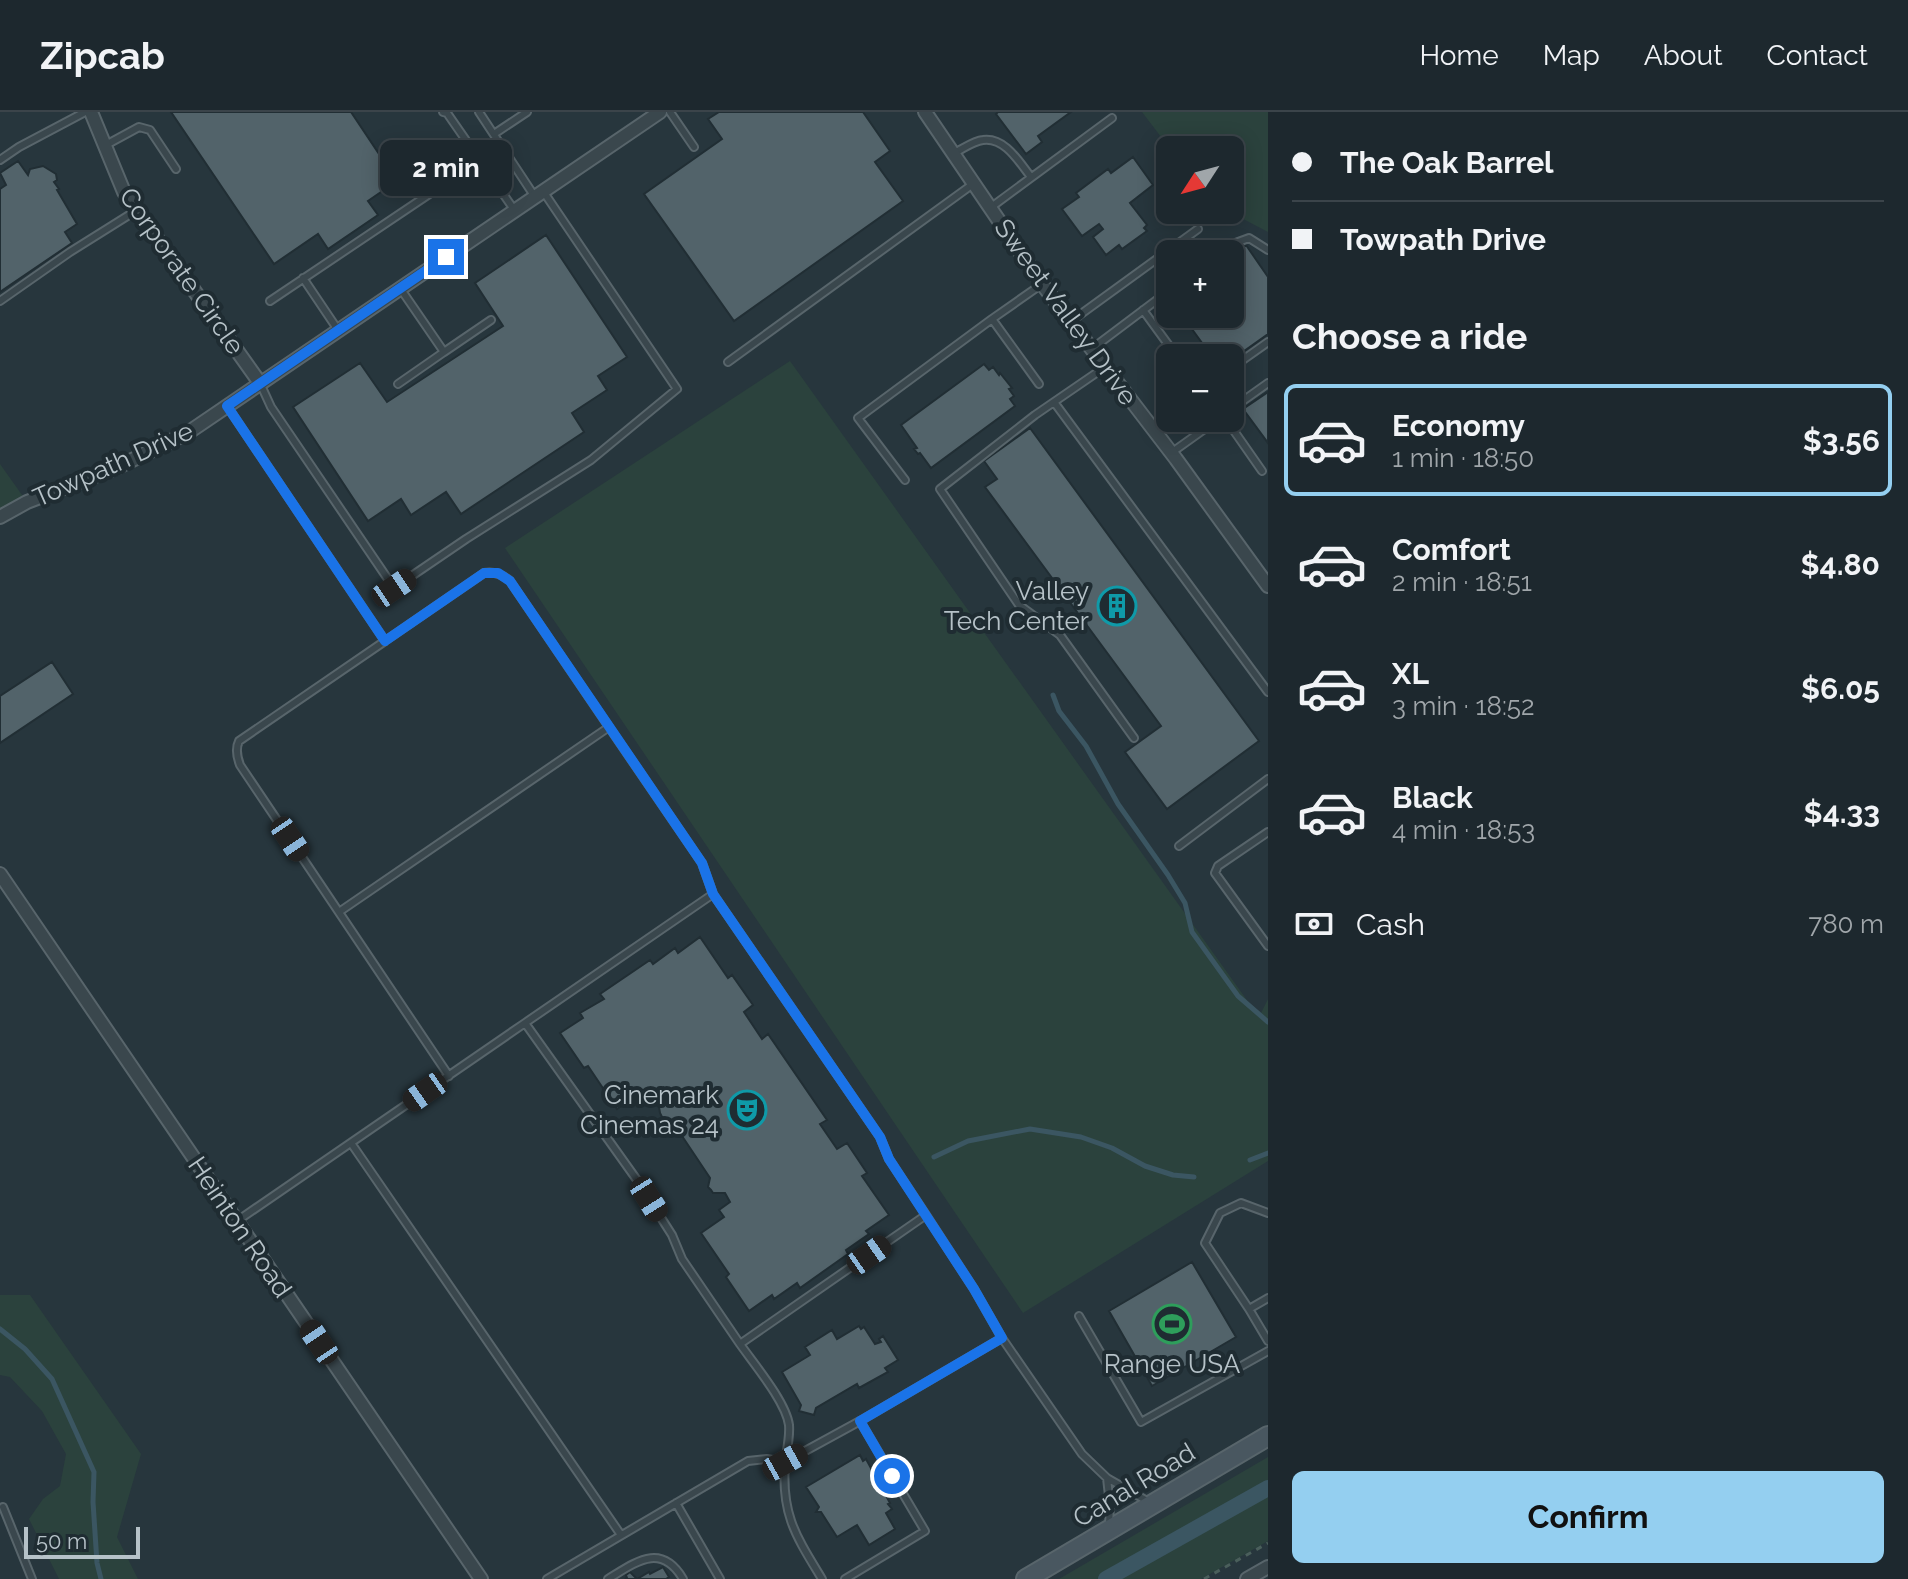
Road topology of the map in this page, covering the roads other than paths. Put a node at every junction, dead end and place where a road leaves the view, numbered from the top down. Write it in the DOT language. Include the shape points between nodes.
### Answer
graph roads {
  1 [pos="88,112"];
  2 [pos="443,112"];
  3 [pos="479,112"];
  4 [pos="527,112"];
  5 [pos="660,112"];
  6 [pos="670,112"];
  7 [pos="925,112"];
  8 [pos="1112,118"];
  9 [pos="494,134"];
  10 [pos="104,146"];
  11 [pos="694,147"];
  12 [pos="953,154"];
  13 [pos="0,160"];
  14 [pos="480,160"];
  15 [pos="176,169"];
  16 [pos="1031,177"];
  17 [pos="973,184"];
  18 [pos="539,194"];
  19 [pos="990,208"];
  20 [pos="137,210"];
  21 [pos="515,211"];
  22 [pos="1198,229"];
  23 [pos="1244,240"];
  24 [pos="1268,250"];
  25 [pos="303,278"];
  26 [pos="1042,284"];
  27 [pos="400,288"];
  28 [pos="1156,300"];
  29 [pos="0,301"];
  30 [pos="270,301"];
  31 [pos="1143,310"];
  32 [pos="992,319"];
  33 [pos="491,320"];
  34 [pos="1070,322"];
  35 [pos="338,330"];
  36 [pos="1268,342"];
  37 [pos="1168,344"];
  38 [pos="1092,349"];
  39 [pos="444,352"];
  40 [pos="1244,359"];
  41 [pos="728,362"];
  42 [pos="1105,367"];
  43 [pos="260,383"];
  44 [pos="1268,383"];
  45 [pos="398,384"];
  46 [pos="1039,384"];
  47 [pos="1244,400"];
  48 [pos="1054,402"];
  49 [pos="227,406"];
  50 [pos="1156,423"];
  51 [pos="1151,427"];
  52 [pos="1202,432"];
  53 [pos="1233,432"];
  54 [pos="1171,453"];
  55 [pos="1262,471"];
  56 [pos="905,480"];
  57 [pos="0,517"];
  58 [pos="1268,586"];
  59 [pos="385,641"];
  60 [pos="1268,692"];
  61 [pos="609,727"];
  62 [pos="1134,738"];
  63 [pos="1268,779"];
  64 [pos="1268,832"];
  65 [pos="1179,846"];
  66 [pos="0,874"];
  67 [pos="713,894"];
  68 [pos="339,912"];
  69 [pos="1268,946"];
  70 [pos="525,1023"];
  71 [pos="449,1076"];
  72 [pos="351,1143"];
  73 [pos="1268,1213"];
  74 [pos="926,1215"];
  75 [pos="237,1221"];
  76 [pos="1268,1298"];
  77 [pos="1249,1309"];
  78 [pos="1079,1316"];
  79 [pos="1002,1338"];
  80 [pos="1268,1341"];
  81 [pos="740,1344"];
  82 [pos="1268,1351"];
  83 [pos="860,1421"];
  84 [pos="1268,1436"];
  85 [pos="785,1462"];
  86 [pos="1107,1478"];
  87 [pos="676,1503"];
  88 [pos="1153,1504"];
  89 [pos="3,1507"];
  90 [pos="1109,1530"];
  91 [pos="621,1535"];
  92 [pos="1268,1567"];
  93 [pos="32,1579"];
  94 [pos="481,1579"];
  95 [pos="547,1579"];
  96 [pos="608,1579"];
  97 [pos="683,1579"];
  98 [pos="720,1579"];
  99 [pos="822,1579"];
  100 [pos="845,1579"];
  101 [pos="1026,1579"];
  102 [pos="1247,1579"];
  1 -- 10 [label="street, Corporate Circle"];
  1 -- 13 [label="lane"];
  2 -- 14 [label="lane"];
  3 -- 9 [label="lane"];
  4 -- 9 [label="lane"];
  5 -- 18 [label="street, Towpath Drive"];
  6 -- 11 [label="lane"];
  7 -- 12 [label="street, Sweet Valley Drive"];
  8 -- 16 [label="lane"];
  9 -- 18 [label="lane"];
  10 -- 15 [label="lane" via="145,127"];
  10 -- 20 [label="street, Corporate Circle"];
  12 -- 16 [label="lane" via="980,140 993,140"];
  12 -- 17 [label="street, Sweet Valley Drive"];
  14 -- 21 [label="lane"];
  14 -- 25 [label="lane"];
  16 -- 19 [label="lane"];
  17 -- 19 [label="street, Sweet Valley Drive"];
  17 -- 41 [label="lane"];
  18 -- 21 [label="street, Towpath Drive"];
  18 -- 43 [label="lane" via="677,389 591,460 394,588"];
  19 -- 26 [label="street, Sweet Valley Drive"];
  20 -- 29 [label="lane"];
  20 -- 43 [label="street, Corporate Circle"];
  21 -- 27 [label="street, Towpath Drive"];
  22 -- 34 [label="lane"];
  23 -- 24 [label="lane"];
  25 -- 30 [label="lane"];
  25 -- 35 [label="lane"];
  26 -- 32 [label="lane"];
  26 -- 34 [label="street, Sweet Valley Drive"];
  27 -- 35 [label="street, Towpath Drive"];
  27 -- 39 [label="lane"];
  28 -- 31 [label="lane"];
  31 -- 37 [label="lane"];
  31 -- 38 [label="lane"];
  32 -- 46 [label="lane"];
  32 -- 56 [label="lane" via="858,418"];
  33 -- 39 [label="lane"];
  34 -- 38 [label="street, Sweet Valley Drive"];
  35 -- 43 [label="street, Towpath Drive"];
  36 -- 40 [label="lane"];
  38 -- 42 [label="street, Sweet Valley Drive"];
  39 -- 45 [label="lane"];
  42 -- 48 [label="lane"];
  42 -- 51 [label="street, Sweet Valley Drive"];
  43 -- 49 [label="street, Towpath Drive"];
  44 -- 47 [label="lane"];
  48 -- 60 [label="lane"];
  48 -- 62 [label="lane" via="940,489 1019,605 1060,635"];
  49 -- 57 [label="street, Towpath Drive" via="189,432 118,467"];
  49 -- 59 [label="lane"];
  50 -- 51 [label="lane"];
  51 -- 54 [label="street, Sweet Valley Drive"];
  52 -- 54 [label="lane"];
  53 -- 55 [label="lane"];
  54 -- 58 [label="street, Sweet Valley Drive"];
  59 -- 61 [label="lane" via="484,573 504,576"];
  59 -- 68 [label="lane" via="237,746 240,765"];
  61 -- 67 [label="lane" via="702,863"];
  61 -- 68 [label="lane"];
  63 -- 65 [label="lane"];
  64 -- 69 [label="lane" via="1215,873"];
  66 -- 75 [label="street, Heinton Road"];
  67 -- 70 [label="lane"];
  67 -- 74 [label="lane" via="880,1137"];
  68 -- 71 [label="lane"];
  70 -- 71 [label="lane"];
  70 -- 81 [label="lane" via="637,1180"];
  71 -- 72 [label="lane"];
  72 -- 75 [label="lane"];
  72 -- 91 [label="lane"];
  73 -- 77 [label="lane" via="1241,1203 1220,1213 1205,1243"];
  74 -- 79 [label="lane"];
  74 -- 81 [label="lane"];
  75 -- 94 [label="street, Heinton Road"];
  76 -- 77 [label="lane"];
  77 -- 80 [label="lane"];
  78 -- 82 [label="lane" via="1141,1422"];
  79 -- 83 [label="lane"];
  79 -- 86 [label="lane" via="1076,1445"];
  81 -- 85 [label="lane" via="788,1420"];
  83 -- 85 [label="lane"];
  83 -- 100 [label="lane" via="925,1531"];
  84 -- 88 [label="main road, Canal Road"];
  85 -- 87 [label="lane" via="748,1461"];
  85 -- 99 [label="lane" via="789,1519"];
  86 -- 88 [label="lane"];
  86 -- 90 [label="lane"];
  87 -- 91 [label="lane"];
  87 -- 98 [label="lane"];
  88 -- 90 [label="main road, Canal Road"];
  89 -- 93 [label="lane"];
  90 -- 101 [label="main road, Canal Road"];
  91 -- 95 [label="lane"];
  92 -- 102 [label="street"];
  96 -- 97 [label="lane" via="657,1558 666,1559"];
}
